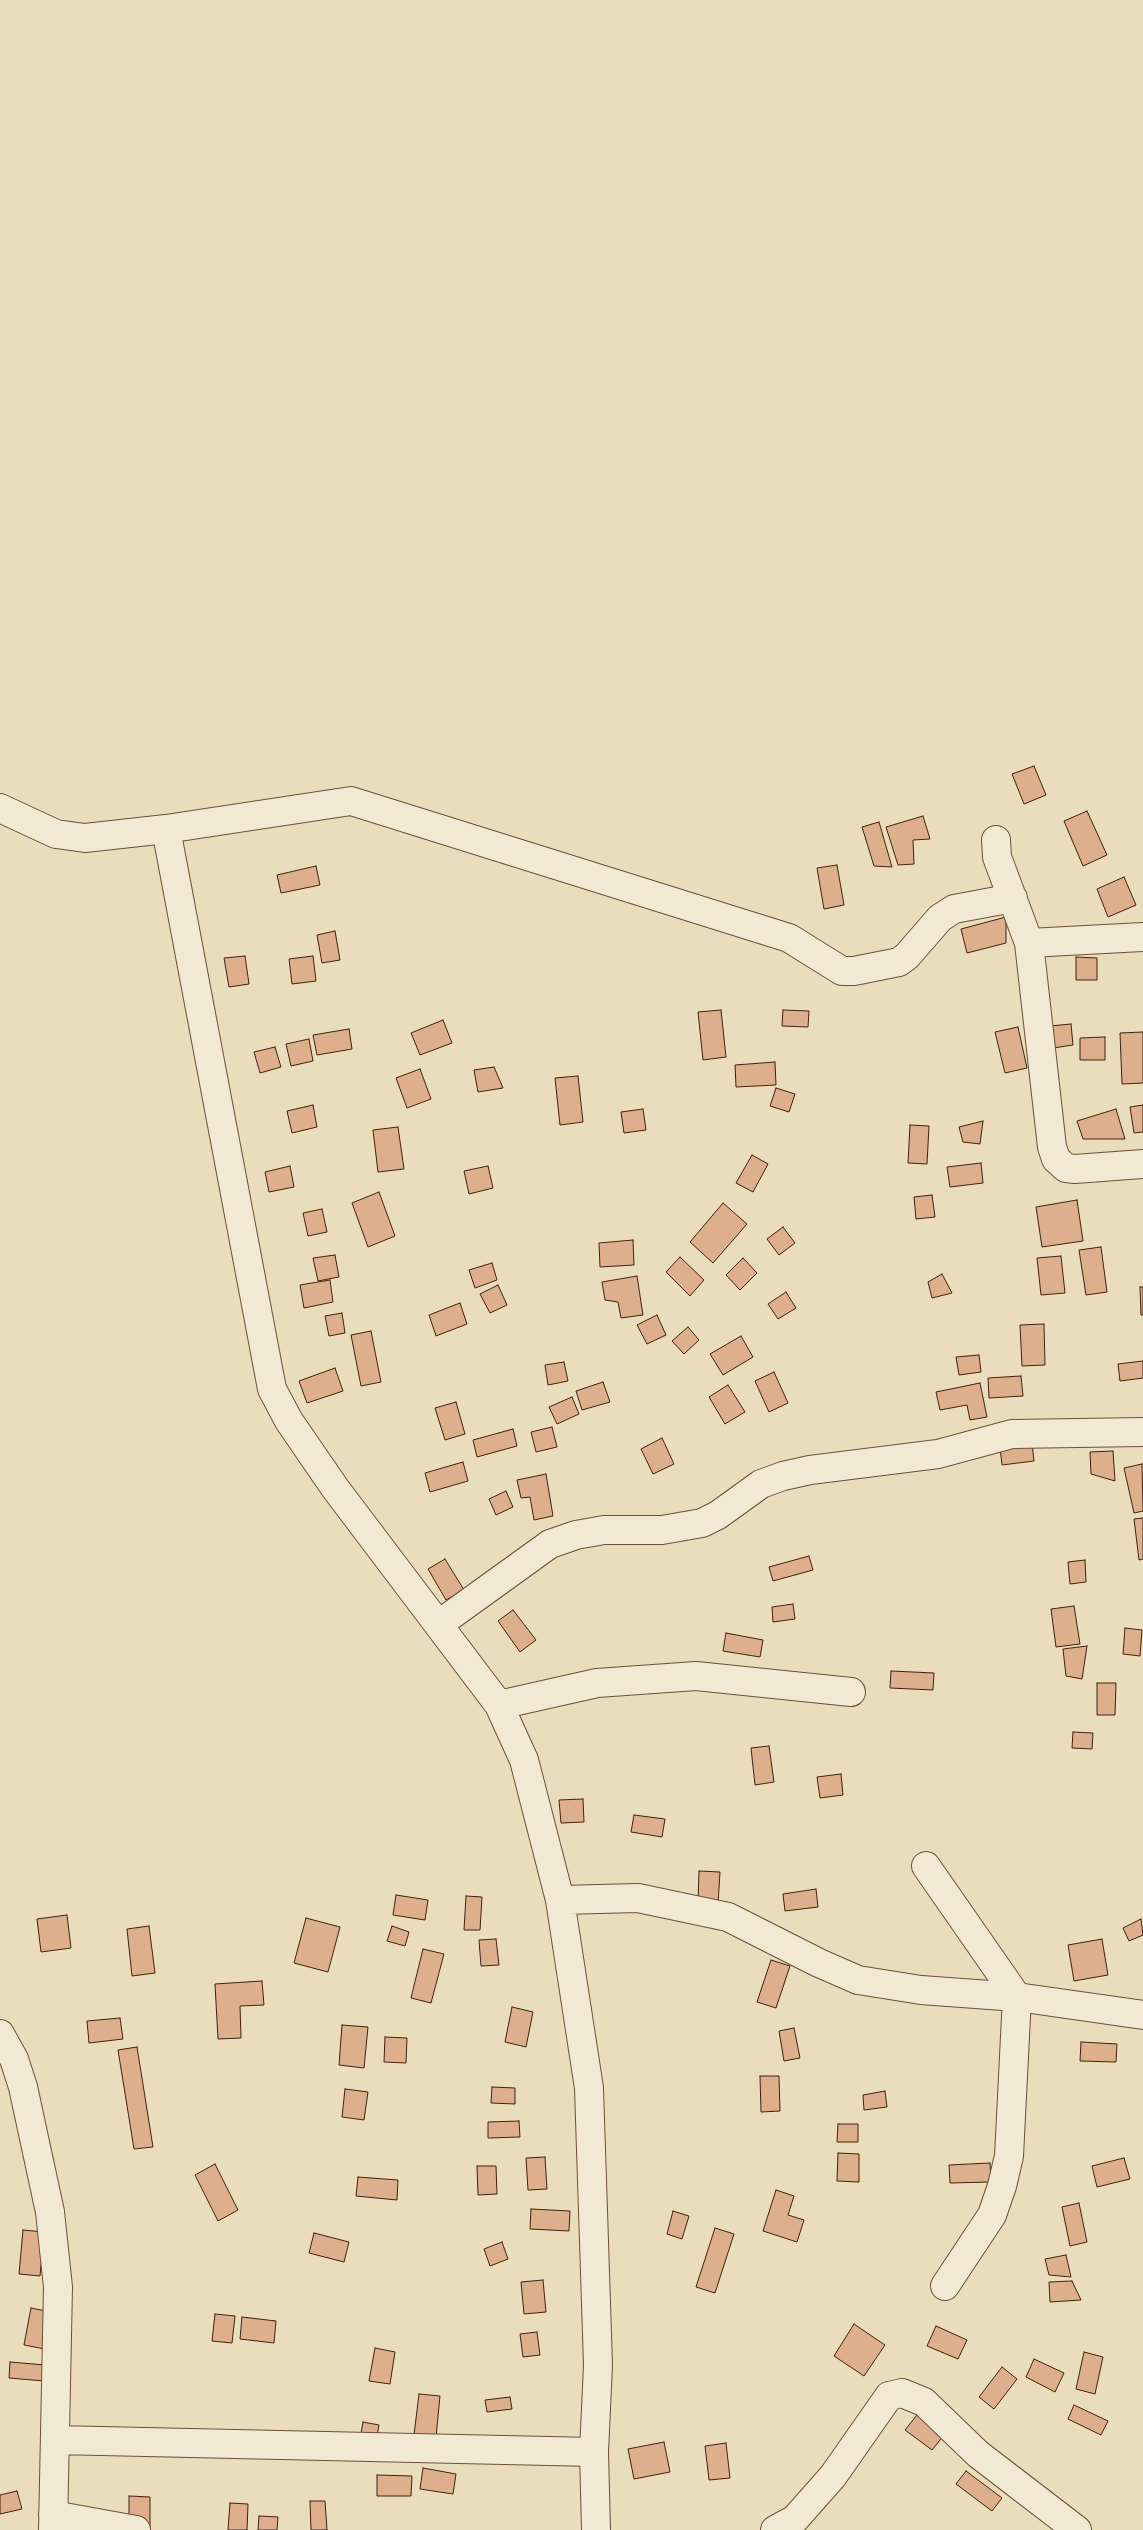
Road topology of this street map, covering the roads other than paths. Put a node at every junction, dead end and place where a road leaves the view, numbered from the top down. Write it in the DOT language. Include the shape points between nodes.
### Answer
graph roads {
  1 [pos="0,808"];
  2 [pos="166,829"];
  3 [pos="996,840"];
  4 [pos="1013,898"];
  5 [pos="1143,937"];
  6 [pos="1029,943"];
  7 [pos="1143,1164"];
  8 [pos="1143,1432"];
  9 [pos="439,1624"];
  10 [pos="851,1692"];
  11 [pos="499,1705"];
  12 [pos="926,1866"];
  13 [pos="560,1900"];
  14 [pos="1017,1997"];
  15 [pos="1143,2015"];
  16 [pos="0,2034"];
  17 [pos="945,2286"];
  18 [pos="56,2440"];
  19 [pos="594,2452"];
  20 [pos="53,2523"];
  21 [pos="136,2530"];
  22 [pos="596,2530"];
  23 [pos="775,2530"];
  24 [pos="1077,2530"];
  1 -- 2 [label="street" via="56,834 85,838"];
  2 -- 4 [label="street" via="351,801 789,938 842,971 899,962 940,918 954,909"];
  2 -- 9 [label="street" via="272,1389 289,1421 335,1488"];
  3 -- 4 [label="street" via="997,857"];
  4 -- 6 [label="street"];
  5 -- 6 [label="street"];
  6 -- 7 [label="street" via="1056,1159 1066,1168 1075,1169"];
  8 -- 9 [label="street" via="1012,1434 938,1454 783,1476 761,1484 702,1523 662,1530 604,1530 550,1544"];
  9 -- 11 [label="street"];
  10 -- 11 [label="street" via="696,1676 597,1683"];
  11 -- 13 [label="street" via="524,1760"];
  12 -- 14 [label="street"];
  13 -- 14 [label="street" via="638,1898 672,1904 728,1916 858,1980 922,1990"];
  13 -- 19 [label="street" via="588,2088 598,2365"];
  14 -- 15 [label="street"];
  14 -- 17 [label="street" via="1009,2156 1002,2186 992,2215"];
  16 -- 18 [label="street" via="14,2059 23,2087 50,2212 58,2288"];
  18 -- 19 [label="street"];
  18 -- 20 [label="street"];
  19 -- 22 [label="street"];
  20 -- 21 [label="street"];
  23 -- 24 [label="street" via="795,2519 833,2476 889,2396 902,2393 924,2402 978,2454"];
}
